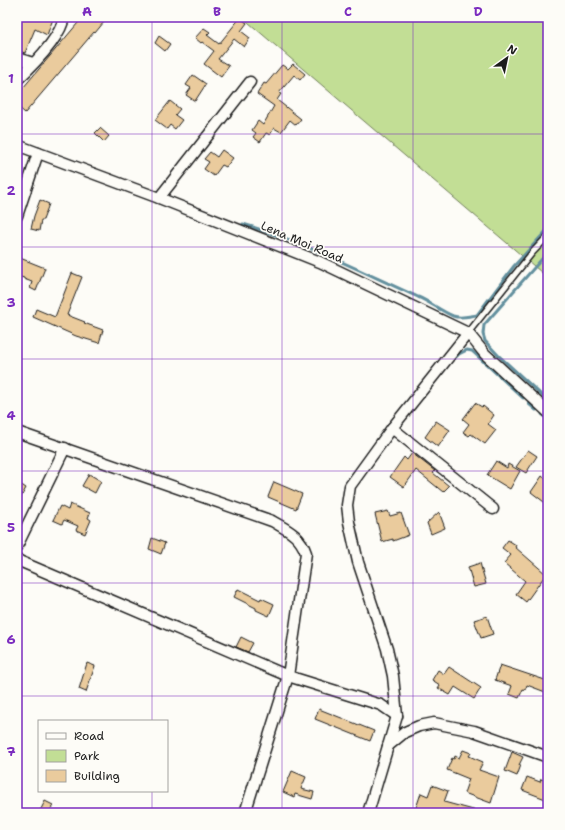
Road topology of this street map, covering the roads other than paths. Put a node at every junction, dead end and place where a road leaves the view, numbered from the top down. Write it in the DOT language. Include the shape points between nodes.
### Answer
graph roads {
  1 [pos="64,17"];
  2 [pos="17,58"];
  3 [pos="32,64"];
  4 [pos="17,80"];
  5 [pos="250,82"];
  6 [pos="17,145"];
  7 [pos="38,153"];
  8 [pos="159,198"];
  9 [pos="17,216"];
  10 [pos="548,236"];
  11 [pos="468,333"];
  12 [pos="548,412"];
  13 [pos="392,428"];
  14 [pos="17,432"];
  15 [pos="65,448"];
  16 [pos="493,509"];
  17 [pos="17,546"];
  18 [pos="17,560"];
  19 [pos="288,676"];
  20 [pos="397,716"];
  21 [pos="388,746"];
  22 [pos="548,757"];
  23 [pos="245,813"];
  24 [pos="368,813"];
  1 -- 3 [label="street" via="63,25 54,40"];
  2 -- 3 [label="street"];
  3 -- 4 [label="street"];
  5 -- 8 [label="street"];
  6 -- 7 [label="street, Lena Moi Road"];
  7 -- 8 [label="street, Lena Moi Road"];
  7 -- 9 [label="street"];
  8 -- 11 [label="street, Lena Moi Road" via="320,262"];
  10 -- 11 [label="lane"];
  11 -- 12 [label="street, Lena Moi Road" via="485,354"];
  11 -- 13 [label="street"];
  13 -- 16 [label="street"];
  13 -- 20 [label="street" via="350,486 347,505 358,562 387,649"];
  14 -- 15 [label="street"];
  15 -- 17 [label="street"];
  15 -- 19 [label="street" via="272,521 296,535 306,553"];
  18 -- 19 [label="street"];
  19 -- 20 [label="street" via="381,705"];
  19 -- 23 [label="street"];
  20 -- 21 [label="street"];
  21 -- 22 [label="street" via="405,732 434,723 474,731"];
  21 -- 24 [label="street"];
}
